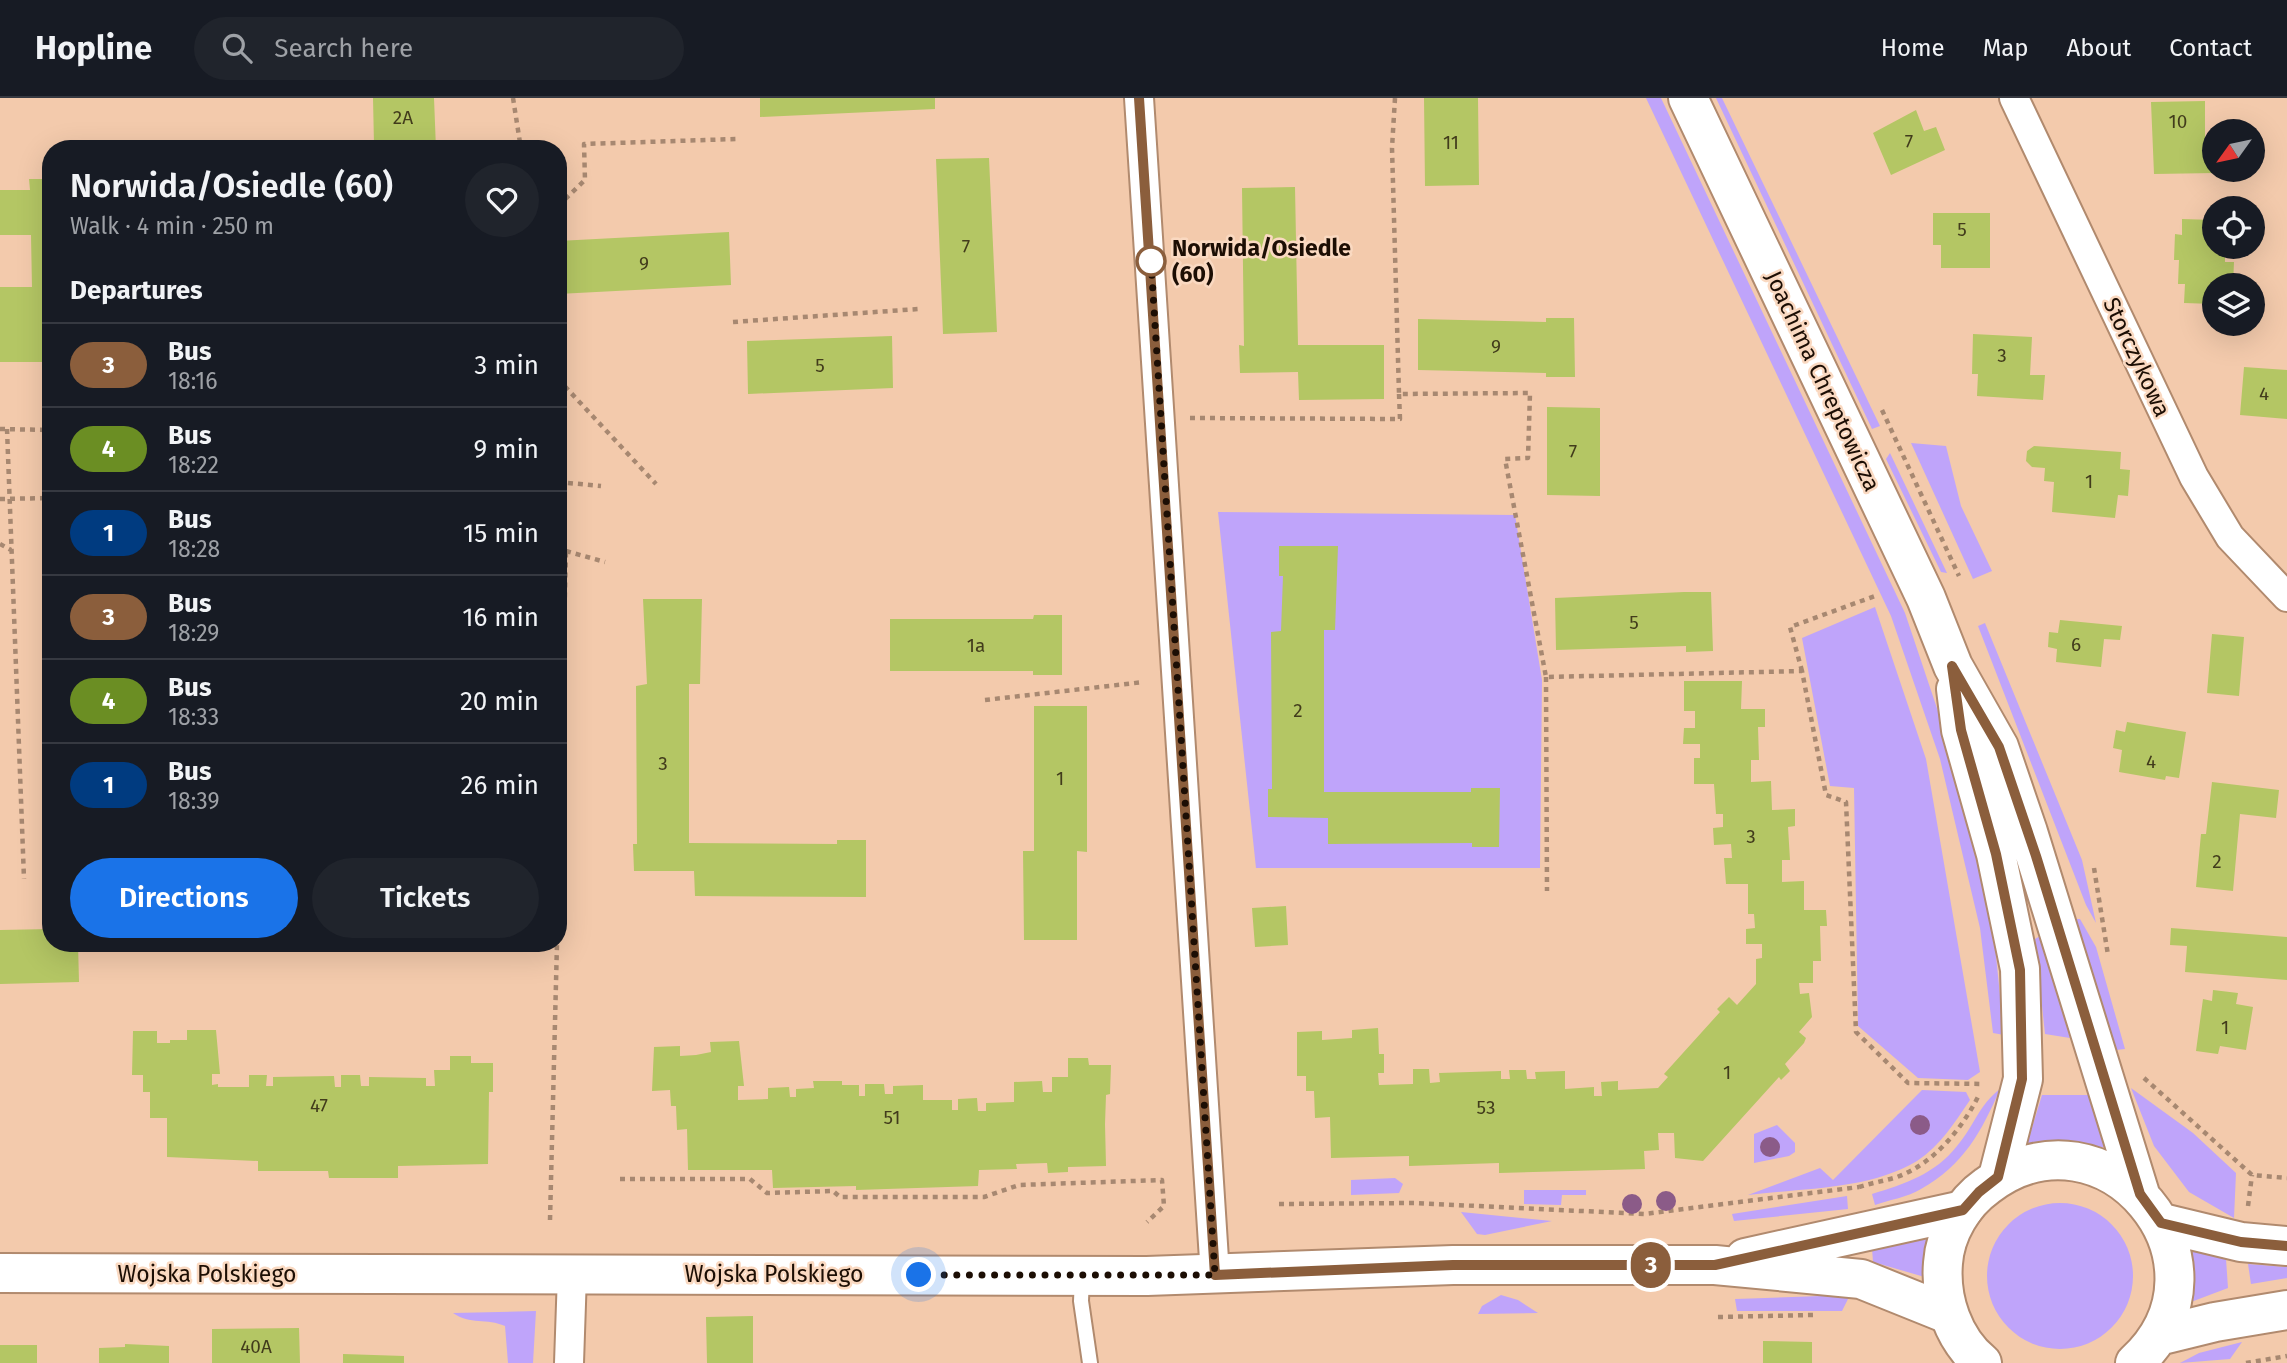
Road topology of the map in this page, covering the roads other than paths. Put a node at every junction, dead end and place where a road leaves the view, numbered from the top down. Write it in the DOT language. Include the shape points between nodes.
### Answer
graph roads {
  1 [pos="1139,98"];
  2 [pos="1688,98"];
  3 [pos="2014,98"];
  4 [pos="2287,597"];
  5 [pos="1952,666"];
  6 [pos="1998,1177"];
  7 [pos="2151,1208"];
  8 [pos="1963,1210"];
  9 [pos="2287,1246"];
  10 [pos="1715,1265"];
  11 [pos="0,1273"];
  12 [pos="572,1274"];
  13 [pos="1215,1275"];
  14 [pos="1082,1276"];
  15 [pos="2285,1308"];
  16 [pos="1948,1314"];
  17 [pos="2147,1350"];
  18 [pos="1978,1361"];
  19 [pos="569,1363"];
  20 [pos="1090,1363"];
  1 -- 13 [label="street"];
  2 -- 5 [label="main road, Joachima Chreptowicza" via="1926,598"];
  3 -- 4 [label="street, Storczykowa" via="2194,477 2230,537"];
  5 -- 6 [label="main road, Joachima Chreptowicza" via="1961,730 1996,854 2020,970 2022,1079"];
  5 -- 7 [label="main road, Joachima Chreptowicza" via="1999,747"];
  6 -- 7 [label="main road" via="2056,1160 2087,1164 2116,1175"];
  6 -- 8 [label="main road"];
  7 -- 9 [label="main road" via="2241,1242"];
  7 -- 17 [label="main road, Joachima Chreptowicza" via="2172,1251 2175,1280 2170,1309"];
  8 -- 10 [label="main road, Wojska Polskiego"];
  8 -- 16 [label="main road" via="1943,1260"];
  10 -- 13 [label="main road, Wojska Polskiego" via="1453,1265"];
  10 -- 16 [label="main road, Wojska Polskiego" via="1861,1279"];
  11 -- 12 [label="main road, Wojska Polskiego"];
  12 -- 14 [label="main road, Wojska Polskiego"];
  12 -- 19 [label="street"];
  13 -- 14 [label="main road, Wojska Polskiego"];
  14 -- 20 [label="lane"];
  15 -- 17 [label="main road"];
  16 -- 18 [label="main road"];
}
